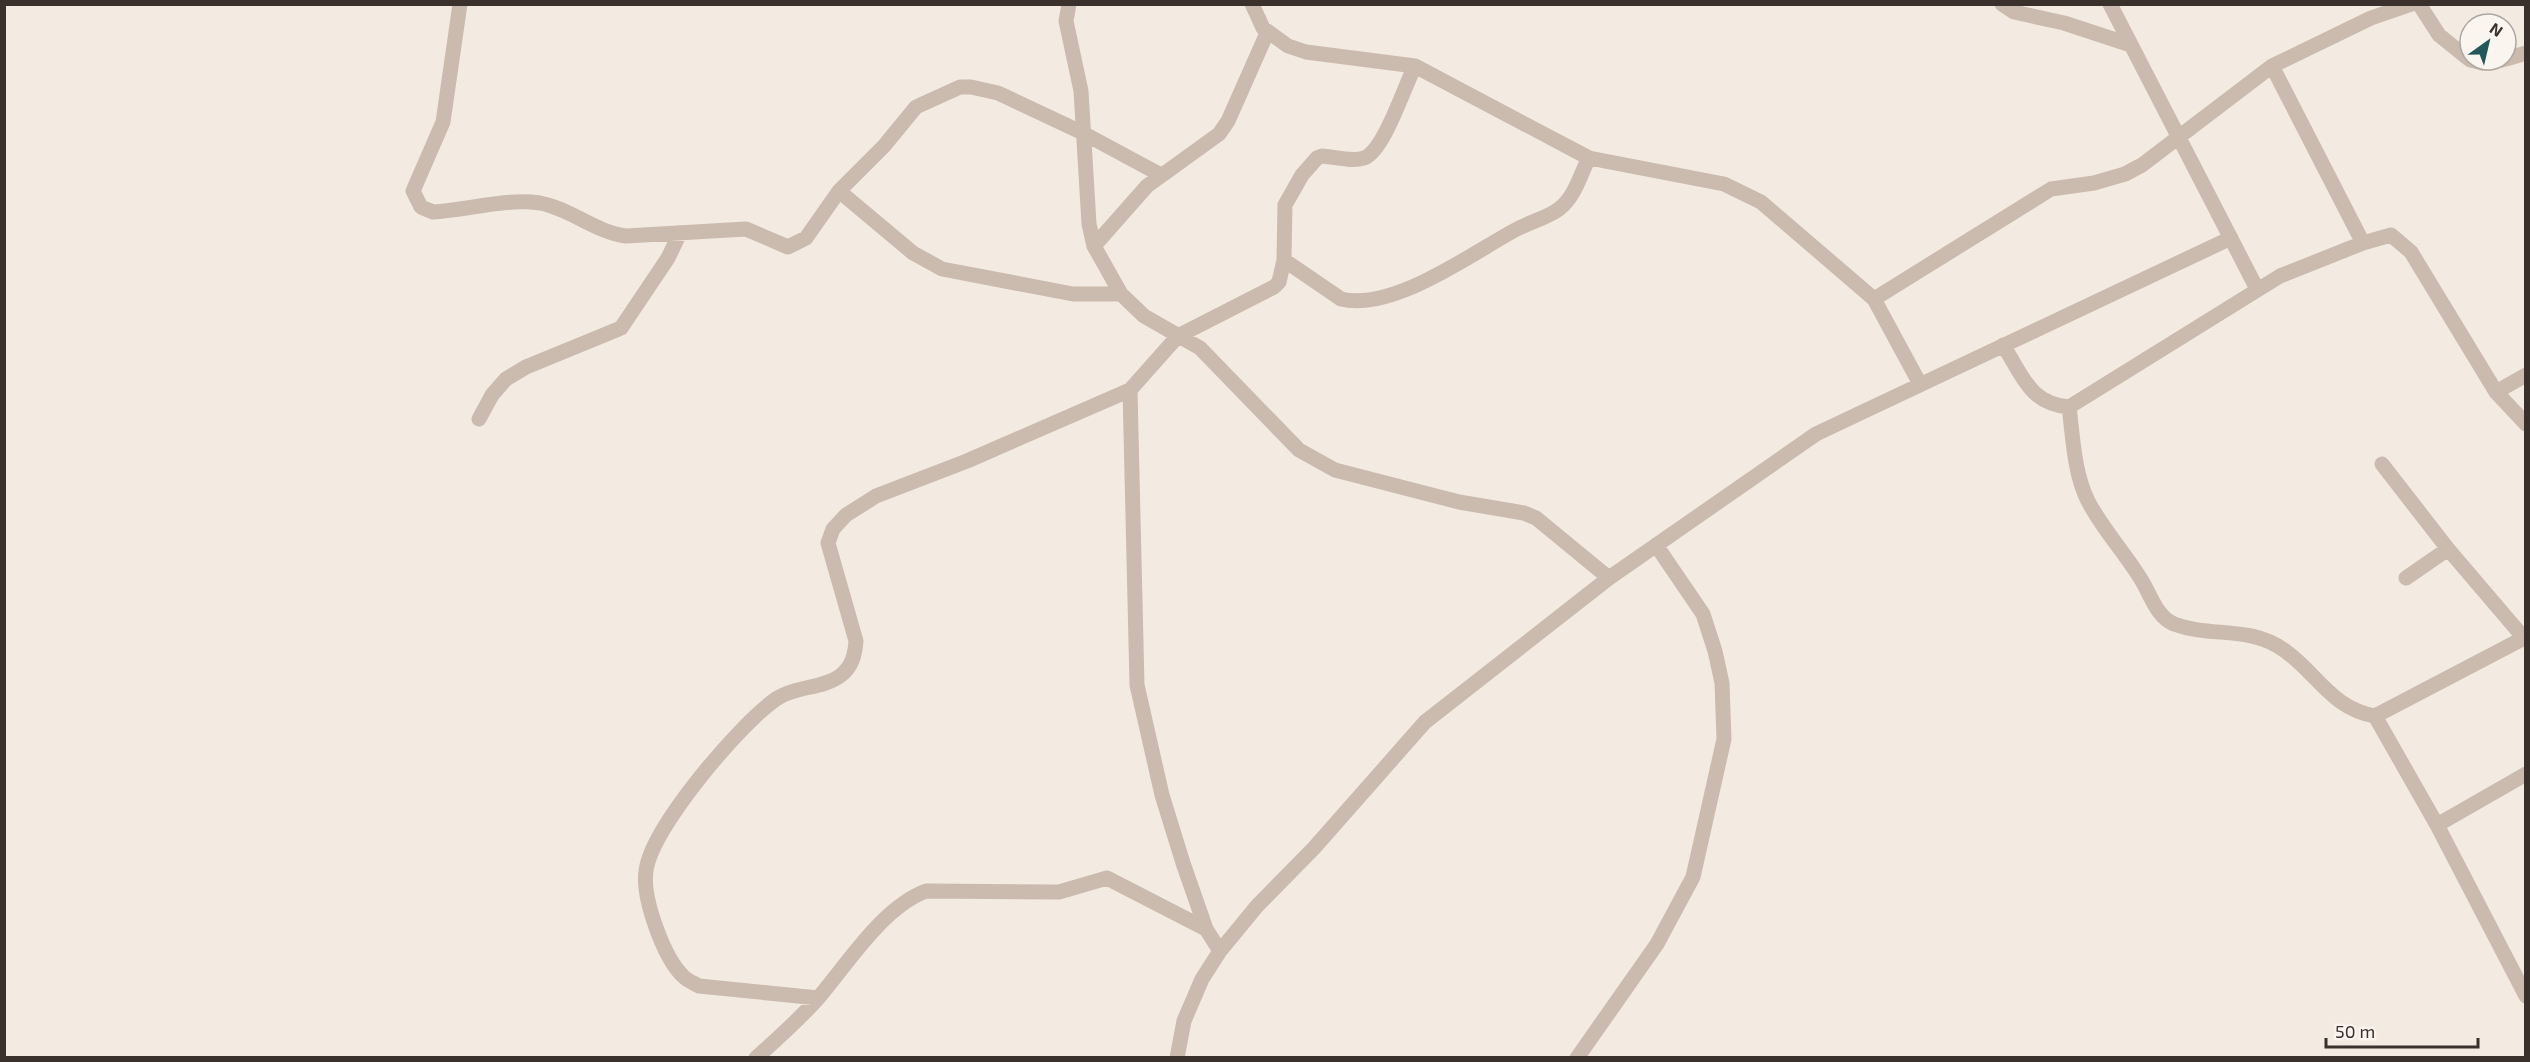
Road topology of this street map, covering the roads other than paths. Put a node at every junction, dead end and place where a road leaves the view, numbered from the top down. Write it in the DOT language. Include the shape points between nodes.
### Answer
graph roads {
  1 [pos="460,4"];
  2 [pos="1069,4"];
  3 [pos="1252,4"];
  4 [pos="2001,4"];
  5 [pos="2110,4"];
  6 [pos="2412,4"];
  7 [pos="2419,4"];
  8 [pos="1267,33"];
  9 [pos="2131,45"];
  10 [pos="2458,50"];
  11 [pos="1415,66"];
  12 [pos="2272,66"];
  13 [pos="1083,133"];
  14 [pos="2178,136"];
  15 [pos="1588,158"];
  16 [pos="1161,175"];
  17 [pos="839,191"];
  18 [pos="680,233"];
  19 [pos="2231,238"];
  20 [pos="2363,243"];
  21 [pos="1094,246"];
  22 [pos="1284,260"];
  23 [pos="2257,289"];
  24 [pos="1121,294"];
  25 [pos="1874,298"];
  26 [pos="1179,336"];
  27 [pos="2003,345"];
  28 [pos="2526,375"];
  29 [pos="1920,384"];
  30 [pos="1131,390"];
  31 [pos="2496,392"];
  32 [pos="2069,407"];
  33 [pos="479,419"];
  34 [pos="2526,424"];
  35 [pos="2382,464"];
  36 [pos="1656,545"];
  37 [pos="2448,549"];
  38 [pos="1609,578"];
  39 [pos="2406,578"];
  40 [pos="2525,638"];
  41 [pos="2375,716"];
  42 [pos="2526,774"];
  43 [pos="2438,825"];
  44 [pos="1206,928"];
  45 [pos="1220,951"];
  46 [pos="2526,996"];
  47 [pos="818,998"];
  48 [pos="756,1058"];
  49 [pos="1177,1058"];
  50 [pos="1577,1058"];
  1 -- 18 [label="street" via="443,122 413,191 422,207 433,212 539,203 612,234"];
  2 -- 13 [label="street" via="1066,21 1081,91"];
  3 -- 8 [label="street" via="1257,21"];
  4 -- 9 [label="street" via="2022,14"];
  5 -- 9 [label="street"];
  6 -- 12 [label="street" via="2371,18"];
  7 -- 10 [label="street" via="2439,35"];
  8 -- 11 [label="street" via="1306,52"];
  8 -- 16 [label="street" via="1219,134"];
  9 -- 14 [label="street"];
  11 -- 15 [label="street"];
  11 -- 22 [label="street" via="1379,146 1360,159 1322,156 1302,176 1285,205"];
  12 -- 14 [label="street"];
  12 -- 20 [label="street"];
  13 -- 16 [label="street"];
  13 -- 17 [label="street" via="998,93 960,87 916,107"];
  13 -- 21 [label="street"];
  14 -- 19 [label="street"];
  14 -- 25 [label="street" via="2125,174 2051,189"];
  15 -- 22 [label="street" via="1571,197 1558,210 1437,276 1380,298 1350,302 1341,299"];
  15 -- 25 [label="street" via="1725,184 1761,202"];
  16 -- 21 [label="street"];
  17 -- 18 [label="street" via="806,238 788,247 746,229"];
  17 -- 24 [label="street" via="914,253 942,269 1073,294"];
  18 -- 33 [label="street" via="621,328 506,379"];
  19 -- 23 [label="street"];
  19 -- 27 [label="street"];
  20 -- 23 [label="street"];
  20 -- 31 [label="street" via="2391,235 2411,252"];
  21 -- 24 [label="street"];
  22 -- 26 [label="street" via="1279,282 1266,293"];
  23 -- 32 [label="street"];
  24 -- 26 [label="street" via="1144,316"];
  25 -- 29 [label="street"];
  26 -- 30 [label="street"];
  26 -- 38 [label="street" via="1200,348 1299,450 1316,461 1335,470 1524,513 1536,518"];
  27 -- 29 [label="street"];
  27 -- 32 [label="street" via="2038,399"];
  28 -- 31 [label="street"];
  29 -- 36 [label="street" via="1816,434"];
  30 -- 44 [label="street" via="1137,685 1162,795"];
  30 -- 47 [label="street" via="876,496 846,515 833,529 828,543 845,608 855,630 855,655 850,666 834,680 778,697 749,720 714,759 659,836 646,870 646,884 664,947 684,977 699,987"];
  31 -- 34 [label="street"];
  32 -- 41 [label="street" via="2078,472 2088,500 2164,617 2192,628 2253,634 2266,640 2285,651 2342,705"];
  35 -- 37 [label="street"];
  36 -- 38 [label="street"];
  36 -- 50 [label="street" via="1703,614 1722,683 1724,739 1693,877 1658,944"];
  37 -- 39 [label="street"];
  37 -- 40 [label="street"];
  38 -- 45 [label="street" via="1425,722"];
  40 -- 41 [label="street"];
  41 -- 43 [label="street"];
  42 -- 43 [label="street"];
  43 -- 46 [label="street"];
  44 -- 45 [label="street"];
  44 -- 47 [label="street" via="1107,878 1059,892 926,891 884,921"];
  45 -- 49 [label="street" via="1202,979 1184,1021"];
  47 -- 48 [label="street"];
}
